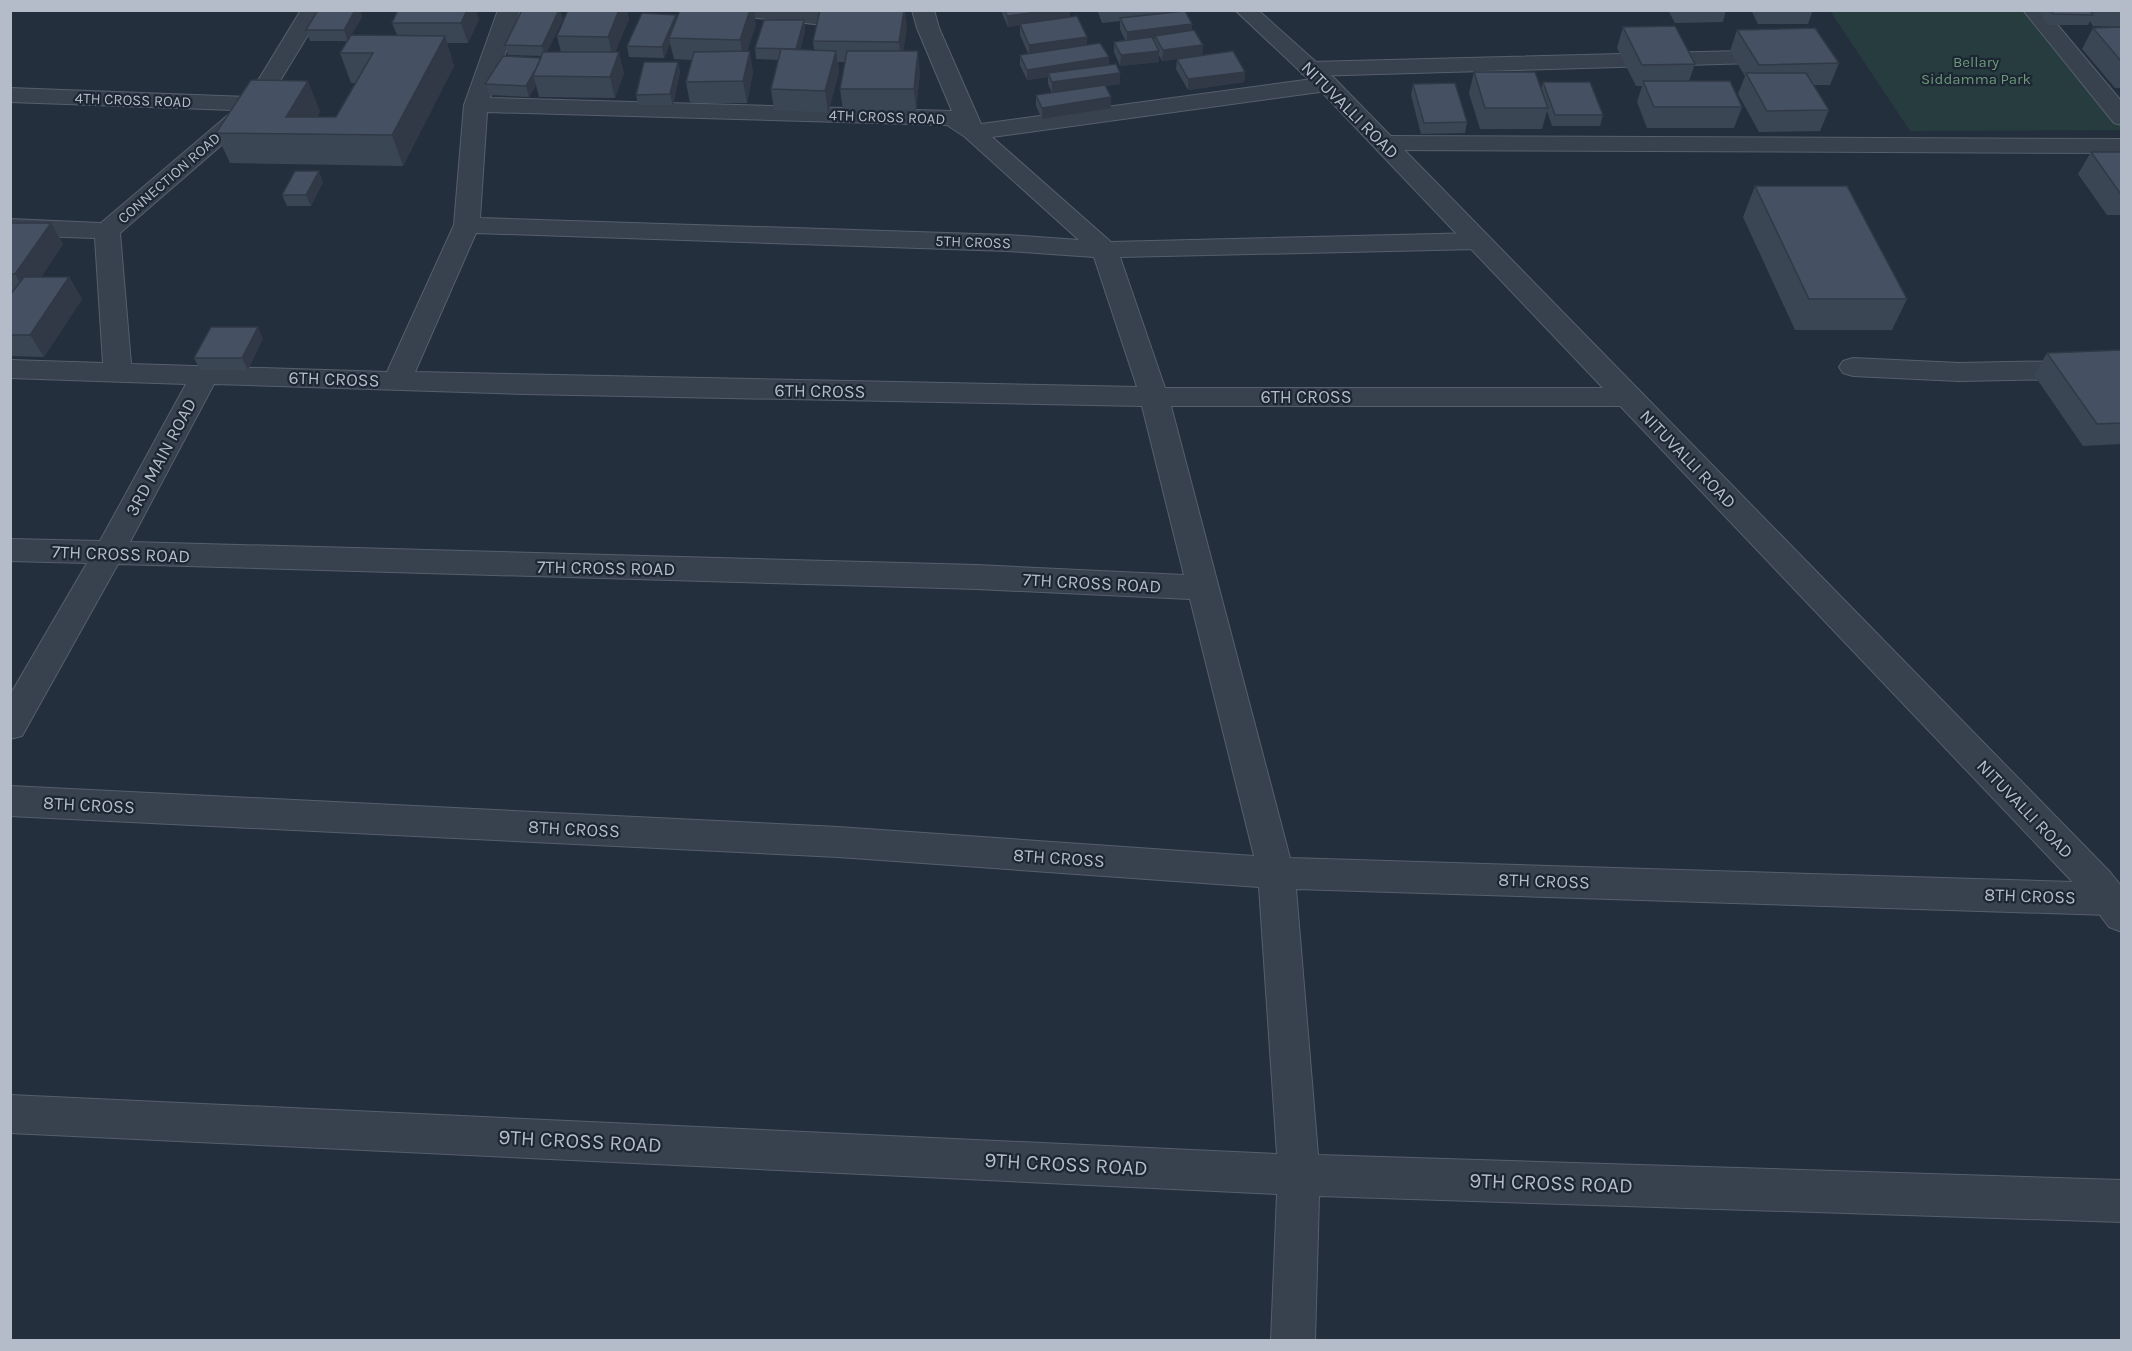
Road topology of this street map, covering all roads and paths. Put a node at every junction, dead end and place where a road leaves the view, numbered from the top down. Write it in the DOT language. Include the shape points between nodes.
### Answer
graph roads {
  1 [pos="312,10"];
  2 [pos="509,10"];
  3 [pos="739,10"];
  4 [pos="1245,10"];
  5 [pos="2033,10"];
  6 [pos="918,22"];
  7 [pos="880,24"];
  8 [pos="2070,53"];
  9 [pos="2101,53"];
  10 [pos="1800,57"];
  11 [pos="1318,76"];
  12 [pos="10,95"];
  13 [pos="255,104"];
  14 [pos="476,105"];
  15 [pos="2121,118"];
  16 [pos="973,132"];
  17 [pos="1384,143"];
  18 [pos="2121,146"];
  19 [pos="468,225"];
  20 [pos="10,227"];
  21 [pos="107,231"];
  22 [pos="1478,241"];
  23 [pos="1105,250"];
  24 [pos="1853,367"];
  25 [pos="10,369"];
  26 [pos="2121,369"];
  27 [pos="118,373"];
  28 [pos="205,375"];
  29 [pos="397,381"];
  30 [pos="1154,397"];
  31 [pos="1629,397"];
  32 [pos="10,550"];
  33 [pos="109,553"];
  34 [pos="1202,588"];
  35 [pos="10,726"];
  36 [pos="10,801"];
  37 [pos="1276,873"];
  38 [pos="2115,907"];
  39 [pos="10,1114"];
  40 [pos="1299,1175"];
  41 [pos="2121,1201"];
  42 [pos="1293,1341"];
  1 -- 13 [label="street, CONNECTION ROAD"];
  2 -- 14 [label="street"];
  3 -- 7 [label="street"];
  4 -- 11 [label="street, NITUVALLI ROAD"];
  5 -- 8 [label="street"];
  6 -- 16 [label="street"];
  8 -- 9 [label="street"];
  8 -- 15 [label="street"];
  10 -- 11 [label="street"];
  11 -- 16 [label="street"];
  11 -- 17 [label="street, NITUVALLI ROAD"];
  12 -- 13 [label="street, 4TH CROSS ROAD"];
  13 -- 21 [label="street, CONNECTION ROAD"];
  14 -- 16 [label="street, 4TH CROSS ROAD" via="952,118"];
  14 -- 19 [label="street"];
  16 -- 23 [label="street"];
  17 -- 18 [label="street"];
  17 -- 22 [label="street, NITUVALLI ROAD"];
  19 -- 23 [label="street, 5TH CROSS" via="1008,243"];
  19 -- 29 [label="street"];
  20 -- 21 [label="street"];
  21 -- 27 [label="street, CONNECTION ROAD"];
  22 -- 23 [label="street, 5TH CROSS"];
  22 -- 31 [label="street, NITUVALLI ROAD"];
  23 -- 30 [label="street"];
  24 -- 26 [label="street" via="1959,372"];
  25 -- 27 [label="street, 6TH CROSS"];
  27 -- 28 [label="street, 6TH CROSS"];
  28 -- 29 [label="street, 6TH CROSS"];
  28 -- 33 [label="street, 3RD MAIN ROAD"];
  29 -- 30 [label="street, 6TH CROSS"];
  30 -- 31 [label="street, 6TH CROSS"];
  30 -- 34 [label="street"];
  31 -- 38 [label="street, NITUVALLI ROAD" via="2097,883"];
  32 -- 33 [label="street, 7TH CROSS ROAD"];
  33 -- 34 [label="street, 7TH CROSS ROAD"];
  33 -- 35 [label="street, 3RD MAIN ROAD"];
  34 -- 37 [label="street"];
  36 -- 37 [label="street, 8TH CROSS" via="838,842"];
  37 -- 38 [label="street, 8TH CROSS"];
  37 -- 40 [label="street"];
  39 -- 40 [label="street, 9TH CROSS ROAD"];
  40 -- 41 [label="street, 9TH CROSS ROAD"];
  40 -- 42 [label="street"];
}
